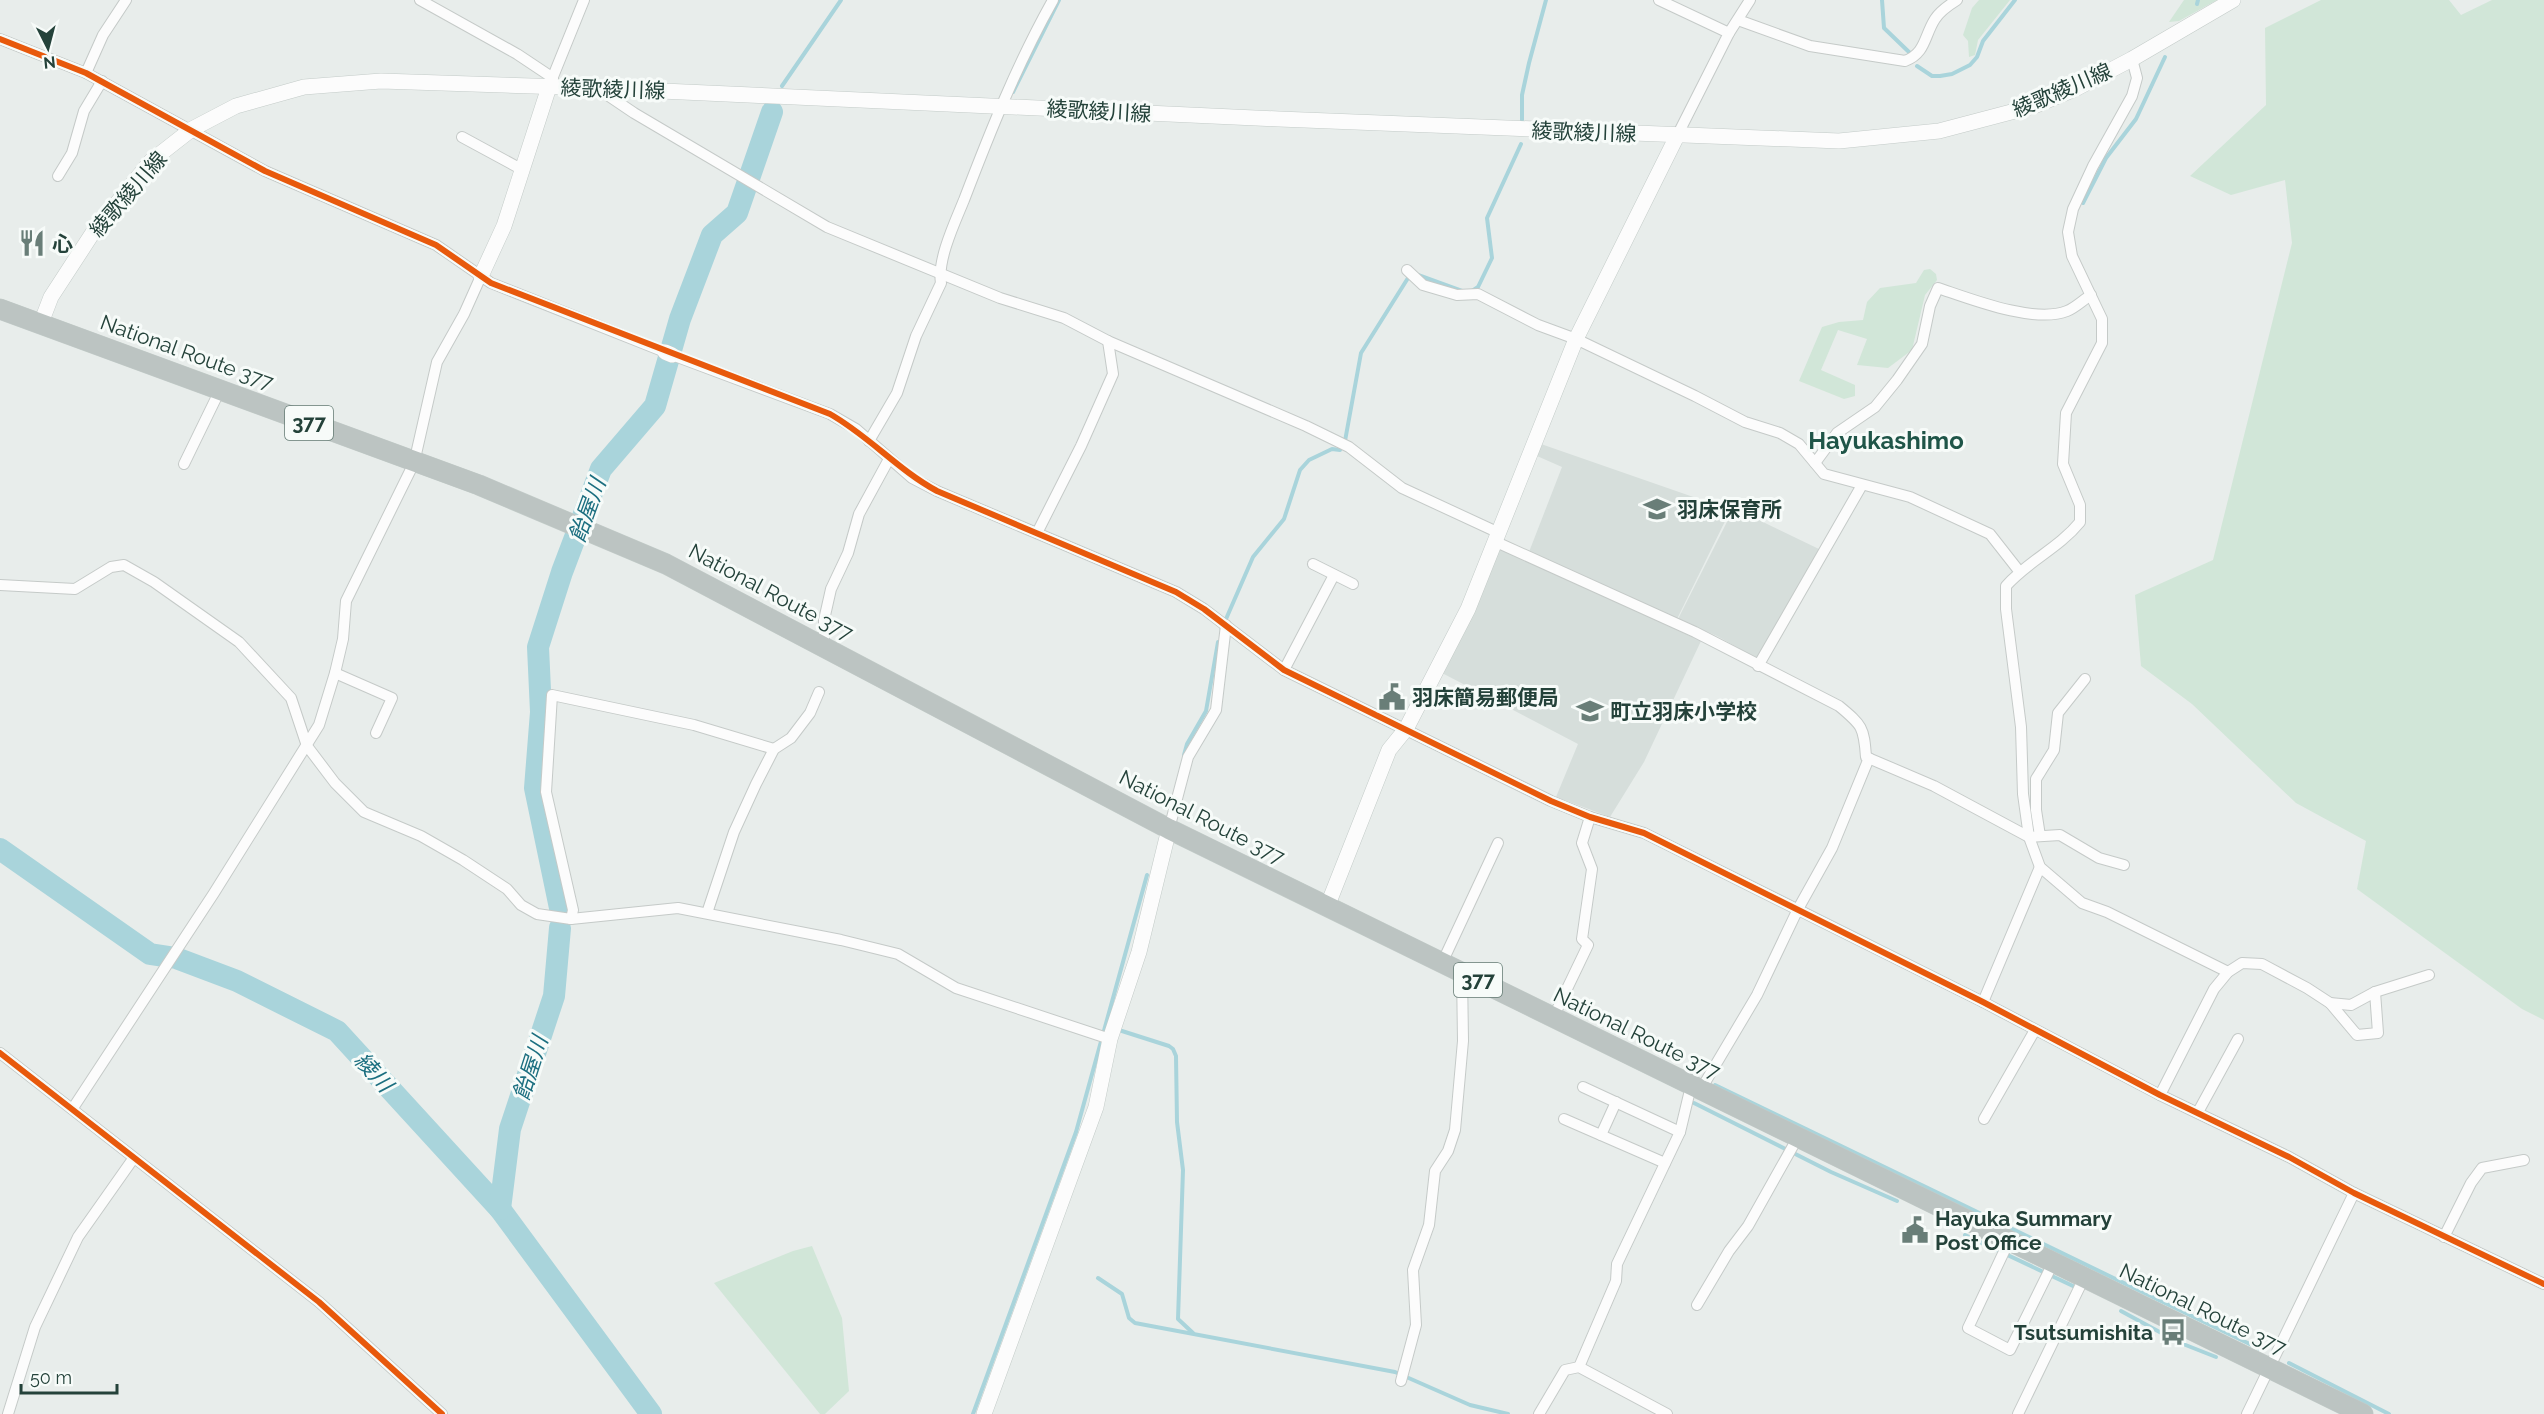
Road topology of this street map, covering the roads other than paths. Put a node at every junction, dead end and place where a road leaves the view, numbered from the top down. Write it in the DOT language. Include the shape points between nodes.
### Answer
graph roads {
  1 [pos="126,0"];
  2 [pos="420,0"];
  3 [pos="584,0"];
  4 [pos="1053,0"];
  5 [pos="1659,0"];
  6 [pos="1750,0"];
  7 [pos="1957,0"];
  8 [pos="2233,0"];
  9 [pos="1738,20"];
  10 [pos="1729,33"];
  11 [pos="0,39"];
  12 [pos="2132,60"];
  13 [pos="86,73"];
  14 [pos="102,81"];
  15 [pos="551,83"];
  16 [pos="596,88"];
  17 [pos="1001,106"];
  18 [pos="192,129"];
  19 [pos="462,136"];
  20 [pos="1677,136"];
  21 [pos="521,169"];
  22 [pos="58,176"];
  23 [pos="1411,273"];
  24 [pos="939,274"];
  25 [pos="481,276"];
  26 [pos="2091,295"];
  27 [pos="0,309"];
  28 [pos="41,323"];
  29 [pos="1576,339"];
  30 [pos="1108,341"];
  31 [pos="220,390"];
  32 [pos="869,441"];
  33 [pos="889,459"];
  34 [pos="414,463"];
  35 [pos="1815,463"];
  36 [pos="184,464"];
  37 [pos="1862,485"];
  38 [pos="1037,533"];
  39 [pos="1495,536"];
  40 [pos="1313,564"];
  41 [pos="2019,571"];
  42 [pos="1334,575"];
  43 [pos="1353,584"];
  44 [pos="0,585"];
  45 [pos="1226,625"];
  46 [pos="824,647"];
  47 [pos="1758,666"];
  48 [pos="1284,670"];
  49 [pos="335,673"];
  50 [pos="2085,679"];
  51 [pos="819,692"];
  52 [pos="1406,729"];
  53 [pos="376,733"];
  54 [pos="307,746"];
  55 [pos="774,749"];
  56 [pos="1869,758"];
  57 [pos="1590,817"];
  58 [pos="1169,829"];
  59 [pos="2034,836"];
  60 [pos="1498,843"];
  61 [pos="2124,865"];
  62 [pos="2040,867"];
  63 [pos="1327,907"];
  64 [pos="1798,909"];
  65 [pos="707,913"];
  66 [pos="572,919"];
  67 [pos="1442,963"];
  68 [pos="1462,972"];
  69 [pos="2228,972"];
  70 [pos="2429,975"];
  71 [pos="2375,992"];
  72 [pos="1983,1002"];
  73 [pos="2330,1003"];
  74 [pos="1553,1018"];
  75 [pos="2035,1030"];
  76 [pos="1105,1037"];
  77 [pos="2238,1039"];
  78 [pos="0,1053"];
  79 [pos="1583,1087"];
  80 [pos="1696,1089"];
  81 [pos="2160,1095"];
  82 [pos="1616,1102"];
  83 [pos="73,1108"];
  84 [pos="2198,1112"];
  85 [pos="1564,1119"];
  86 [pos="1984,1119"];
  87 [pos="1680,1132"];
  88 [pos="1601,1136"];
  89 [pos="1793,1146"];
  90 [pos="133,1159"];
  91 [pos="2524,1160"];
  92 [pos="1665,1163"];
  93 [pos="2354,1193"];
  94 [pos="2444,1237"];
  95 [pos="2005,1250"];
  96 [pos="2049,1271"];
  97 [pos="2084,1278"];
  98 [pos="2544,1284"];
  99 [pos="1697,1305"];
  100 [pos="1580,1367"];
  101 [pos="2270,1368"];
  102 [pos="1402,1377"];
  103 [pos="8,1414"];
  104 [pos="442,1414"];
  105 [pos="984,1414"];
  106 [pos="1539,1414"];
  107 [pos="1667,1414"];
  108 [pos="2018,1414"];
  109 [pos="2247,1414"];
  110 [pos="2363,1414"];
  1 -- 13 [label="street" via="103,35"];
  2 -- 15 [label="street" via="517,54"];
  3 -- 15 [label="street"];
  4 -- 17 [label="street"];
  5 -- 10 [label="street"];
  6 -- 9 [label="street"];
  7 -- 9 [label="street" via="1935,18 1924,46 1915,57 1905,61 1810,46"];
  8 -- 12 [label="main road, 綾歌綾川線"];
  9 -- 10 [label="street"];
  10 -- 20 [label="street"];
  11 -- 13 [label="street"];
  12 -- 20 [label="main road, 綾歌綾川線" via="2034,106 1939,131 1839,141"];
  12 -- 26 [label="street" via="2137,78 2132,96 2093,166 2073,209 2068,232 2072,256"];
  13 -- 14 [label="street"];
  14 -- 18 [label="street"];
  14 -- 22 [label="street" via="84,111 72,153"];
  15 -- 16 [label="main road, 綾歌綾川線"];
  15 -- 18 [label="main road, 綾歌綾川線" via="381,81 304,87 236,106"];
  15 -- 21 [label="main road"];
  16 -- 17 [label="main road, 綾歌綾川線"];
  16 -- 24 [label="street" via="827,227"];
  17 -- 20 [label="main road, 綾歌綾川線"];
  17 -- 24 [label="street"];
  18 -- 25 [label="street" via="265,171 436,244"];
  18 -- 28 [label="main road, 綾歌綾川線" via="151,161 92,234 51,297"];
  19 -- 21 [label="street"];
  20 -- 29 [label="main road"];
  21 -- 25 [label="main road" via="504,226"];
  23 -- 29 [label="street" via="1424,285 1457,295 1478,294 1538,325"];
  24 -- 30 [label="street" via="1064,318"];
  24 -- 32 [label="street" via="941,283 916,336 897,393"];
  25 -- 32 [label="street" via="491,284 668,354 830,414"];
  25 -- 34 [label="street" via="436,362"];
  26 -- 35 [label="street" via="2066,311 2039,313 2002,309 1938,288 1922,344 1897,380 1875,407 1837,433"];
  26 -- 41 [label="street" via="2102,320 2103,343 2066,413 2063,438 2063,464 2079,505 2080,522 2069,536"];
  27 -- 28 [label="highway, National Route 377 / 377"];
  28 -- 31 [label="highway, National Route 377 / 377"];
  29 -- 35 [label="street" via="1746,422 1780,433 1799,444"];
  29 -- 39 [label="main road"];
  30 -- 38 [label="street" via="1113,374"];
  30 -- 39 [label="street" via="1349,447 1402,488"];
  31 -- 34 [label="highway, National Route 377 / 377"];
  31 -- 36 [label="street"];
  32 -- 33 [label="street"];
  33 -- 38 [label="street" via="937,492"];
  33 -- 46 [label="street" via="859,514 848,553 831,589 824,620"];
  34 -- 46 [label="highway, National Route 377 / 377" via="479,485 666,564"];
  34 -- 49 [label="street" via="346,601"];
  35 -- 37 [label="street" via="1824,474"];
  37 -- 41 [label="street" via="1910,497 1990,534"];
  37 -- 47 [label="street"];
  38 -- 45 [label="street" via="1176,592"];
  39 -- 47 [label="street"];
  39 -- 52 [label="main road" via="1468,609"];
  40 -- 42 [label="street"];
  41 -- 59 [label="street" via="2006,586 2006,609 2021,727 2023,794"];
  42 -- 43 [label="street"];
  42 -- 48 [label="street"];
  44 -- 54 [label="street" via="75,589 111,567 124,565 239,642 291,698"];
  45 -- 48 [label="street"];
  45 -- 58 [label="street" via="1216,710 1188,757"];
  46 -- 58 [label="highway, National Route 377 / 377"];
  47 -- 56 [label="street" via="1839,706 1860,723"];
  48 -- 52 [label="street"];
  49 -- 53 [label="street" via="392,698"];
  49 -- 54 [label="street" via="319,726"];
  50 -- 59 [label="street" via="2058,713 2054,750 2036,779"];
  51 -- 55 [label="street" via="810,713 791,738"];
  52 -- 57 [label="street"];
  52 -- 63 [label="main road" via="1389,750"];
  54 -- 66 [label="street" via="363,812 421,836 463,860 537,914"];
  54 -- 83 [label="street"];
  55 -- 65 [label="street" via="734,832"];
  55 -- 66 [label="street" via="694,725 552,695 546,792"];
  56 -- 59 [label="street"];
  56 -- 64 [label="street" via="1832,848"];
  57 -- 64 [label="street" via="1644,833"];
  57 -- 74 [label="street" via="1582,843 1592,869 1582,939 1588,945"];
  58 -- 63 [label="highway, National Route 377 / 377"];
  58 -- 76 [label="main road" via="1139,952"];
  59 -- 61 [label="street" via="2060,836 2099,858"];
  59 -- 62 [label="street"];
  60 -- 67 [label="street"];
  62 -- 69 [label="street" via="2082,903"];
  62 -- 72 [label="street"];
  63 -- 67 [label="highway, National Route 377 / 377"];
  64 -- 72 [label="street"];
  64 -- 80 [label="street" via="1757,995"];
  65 -- 66 [label="street" via="678,908"];
  65 -- 76 [label="street" via="898,954 956,988"];
  67 -- 68 [label="highway, National Route 377 / 377"];
  68 -- 74 [label="highway, National Route 377 / 377"];
  68 -- 102 [label="street" via="1463,1041 1455,1130 1435,1171 1429,1225 1413,1270 1416,1325"];
  69 -- 73 [label="street" via="2242,963 2262,964"];
  69 -- 81 [label="street" via="2214,988"];
  70 -- 71 [label="street"];
  71 -- 73 [label="street" via="2351,1005"];
  71 -- 73 [label="street" via="2378,1033 2357,1035"];
  72 -- 75 [label="street"];
  74 -- 80 [label="highway, National Route 377 / 377"];
  75 -- 81 [label="street"];
  75 -- 86 [label="street"];
  76 -- 105 [label="main road" via="1096,1107"];
  77 -- 84 [label="street"];
  78 -- 83 [label="street"];
  79 -- 82 [label="street"];
  80 -- 87 [label="street"];
  80 -- 89 [label="highway, National Route 377 / 377"];
  81 -- 84 [label="street"];
  82 -- 87 [label="street"];
  82 -- 88 [label="street"];
  83 -- 90 [label="street"];
  84 -- 93 [label="street"];
  85 -- 88 [label="street"];
  87 -- 92 [label="street"];
  88 -- 92 [label="street"];
  89 -- 95 [label="highway, National Route 377 / 377"];
  89 -- 99 [label="street"];
  90 -- 103 [label="street" via="78,1237 35,1327"];
  90 -- 104 [label="street" via="319,1302"];
  91 -- 94 [label="street" via="2482,1168"];
  92 -- 100 [label="street" via="1617,1264 1617,1281"];
  93 -- 94 [label="street"];
  93 -- 101 [label="street"];
  94 -- 98 [label="street"];
  95 -- 96 [label="highway, National Route 377 / 377"];
  95 -- 96 [label="street" via="1968,1328 2010,1350"];
  96 -- 97 [label="highway, National Route 377 / 377"];
  97 -- 101 [label="highway, National Route 377 / 377"];
  97 -- 108 [label="street"];
  100 -- 106 [label="street" via="1565,1370"];
  100 -- 107 [label="street"];
  101 -- 109 [label="street"];
  101 -- 110 [label="highway, National Route 377 / 377"];
}
